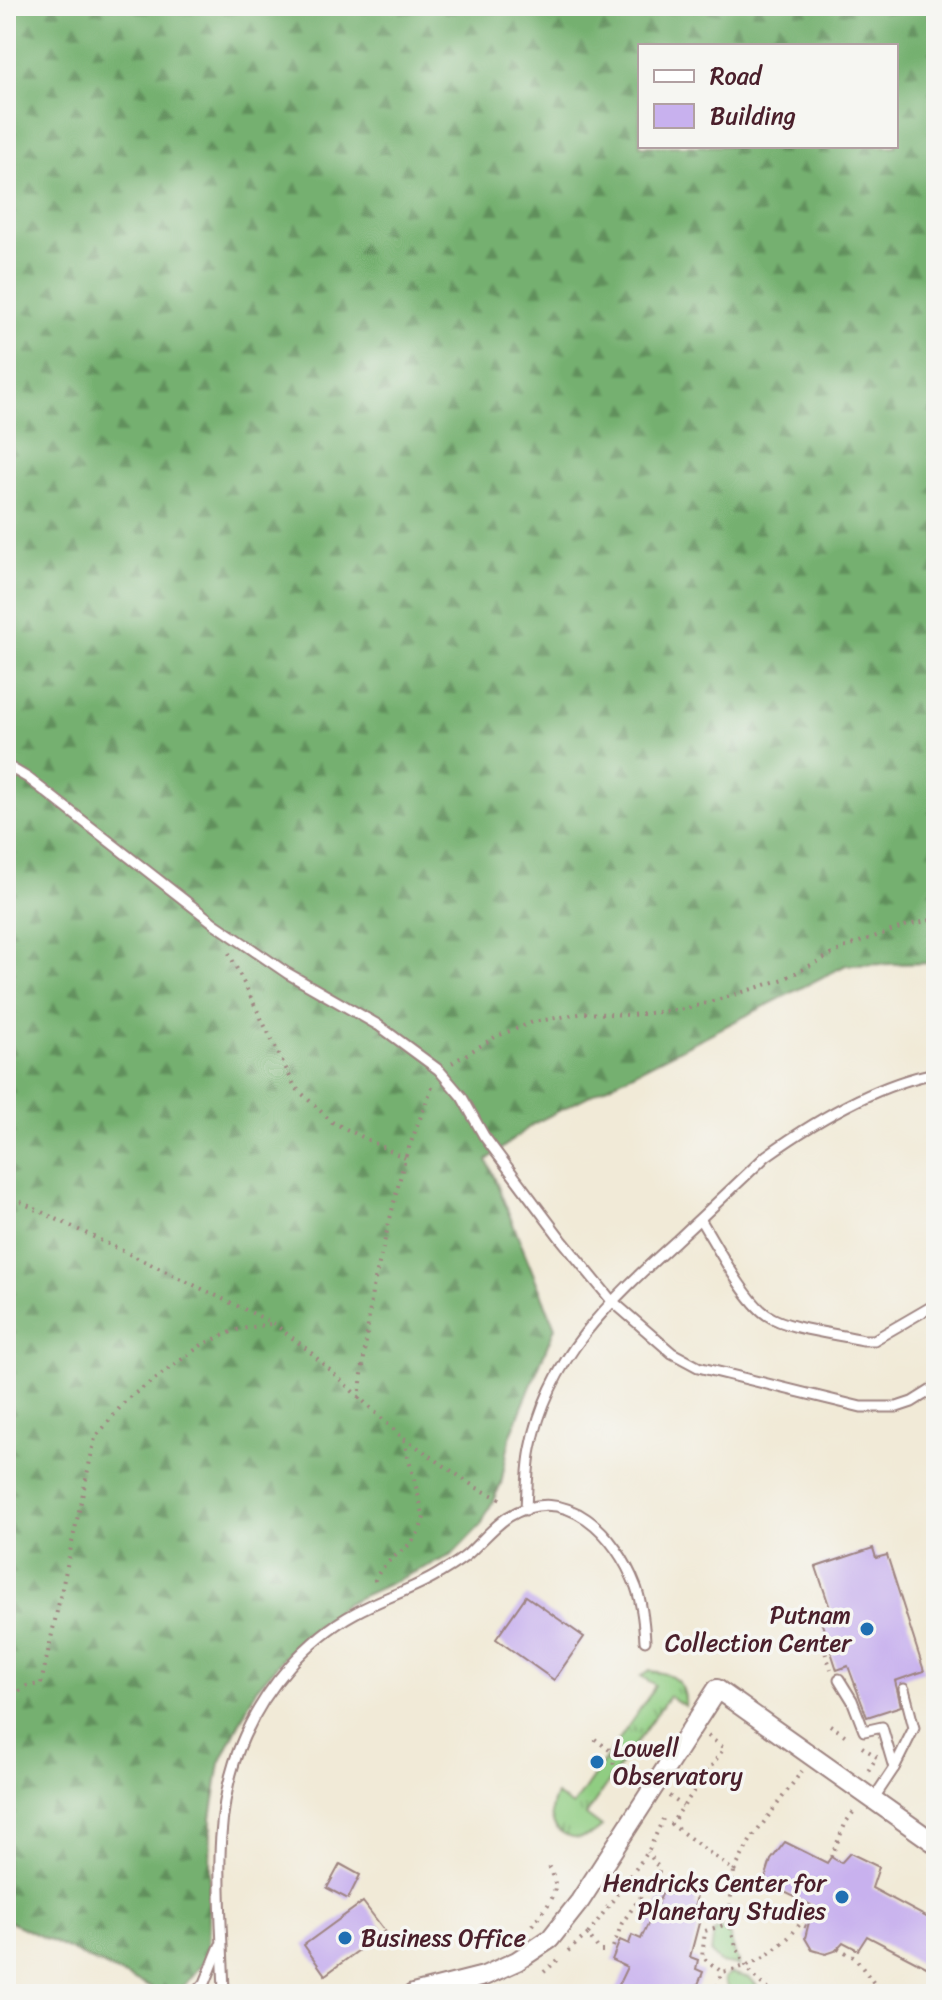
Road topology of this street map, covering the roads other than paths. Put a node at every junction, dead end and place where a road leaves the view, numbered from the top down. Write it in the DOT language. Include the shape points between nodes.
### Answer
graph roads {
  1 [pos="6,765"];
  2 [pos="936,1073"];
  3 [pos="700,1219"];
  4 [pos="611,1300"];
  5 [pos="936,1304"];
  6 [pos="936,1387"];
  7 [pos="526,1510"];
  8 [pos="645,1641"];
  9 [pos="839,1679"];
  10 [pos="904,1689"];
  11 [pos="894,1768"];
  12 [pos="866,1801"];
  13 [pos="936,1844"];
  14 [pos="223,1939"];
  15 [pos="195,1994"];
  16 [pos="224,1994"];
  17 [pos="413,1994"];
  1 -- 4 [label="lane" via="215,924 378,1025 439,1070 535,1206"];
  2 -- 3 [label="lane" via="897,1083 792,1138"];
  3 -- 4 [label="lane"];
  3 -- 5 [label="lane" via="753,1302 780,1322 874,1340"];
  4 -- 6 [label="lane" via="672,1353 698,1367 861,1407 897,1407"];
  4 -- 7 [label="lane" via="579,1338 545,1405 531,1448"];
  7 -- 8 [label="lane" via="558,1505 597,1525 615,1546 636,1587"];
  7 -- 14 [label="lane" via="509,1516 435,1576 353,1614 277,1680 243,1737 229,1779 222,1824"];
  9 -- 11 [label="lane" via="864,1731 882,1727"];
  10 -- 11 [label="lane" via="914,1728"];
  11 -- 12 [label="lane"];
  12 -- 13 [label="street"];
  12 -- 17 [label="street" via="717,1689 550,1939 484,1976"];
  14 -- 15 [label="lane"];
  14 -- 16 [label="lane"];
}
